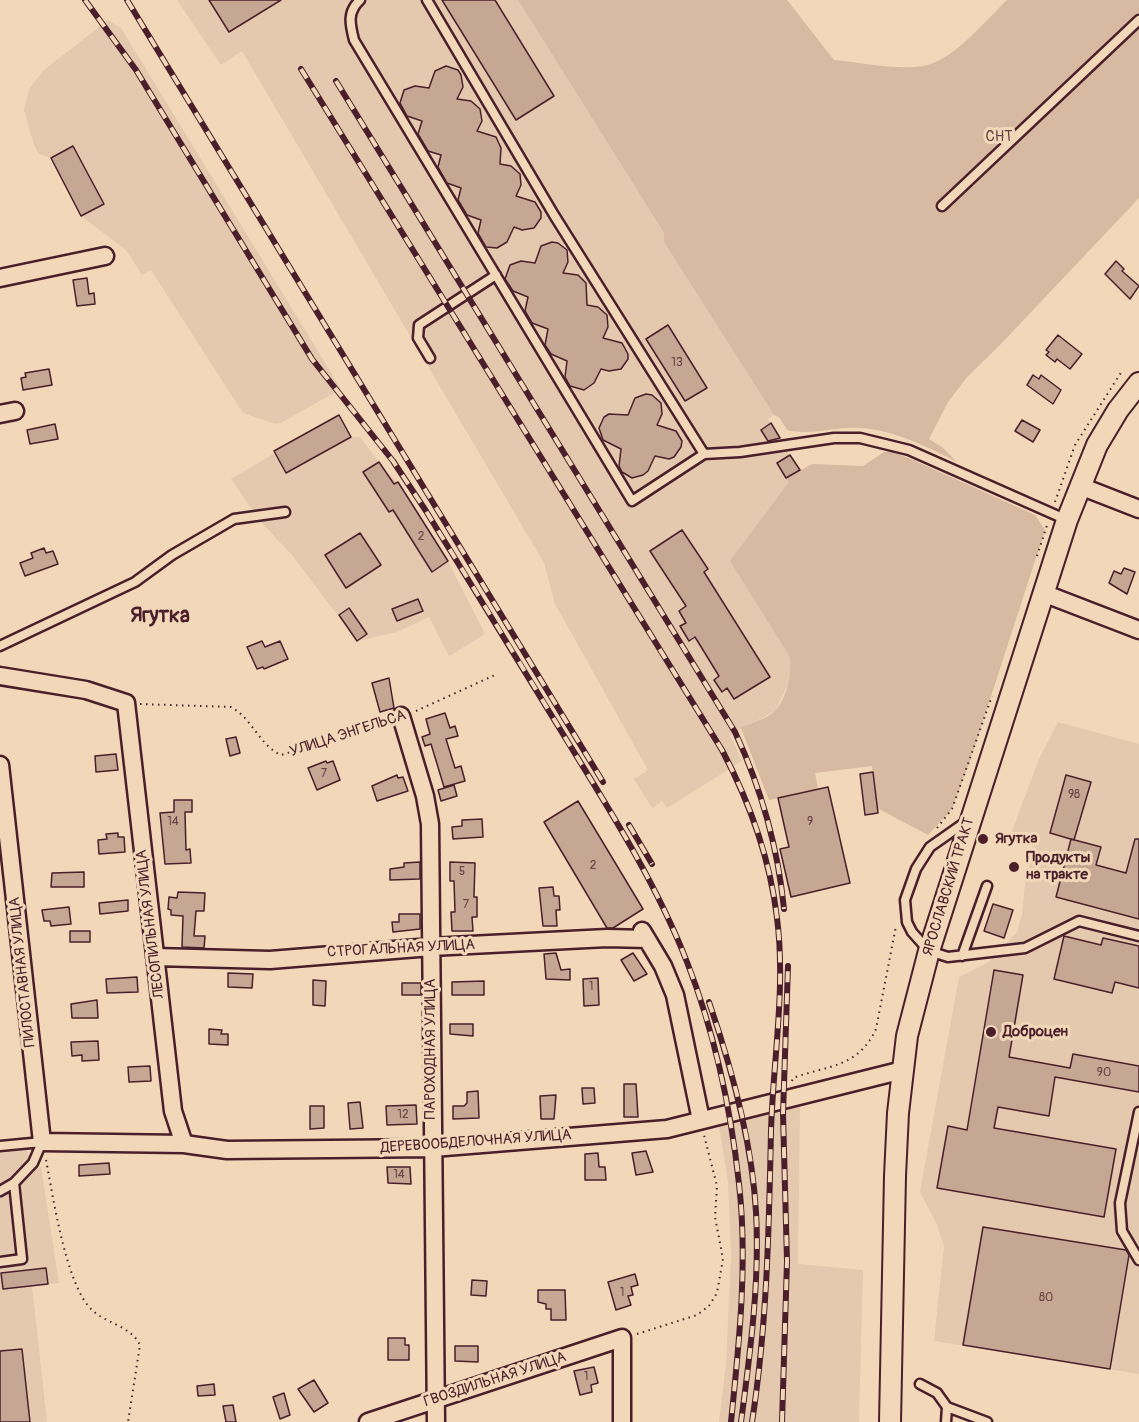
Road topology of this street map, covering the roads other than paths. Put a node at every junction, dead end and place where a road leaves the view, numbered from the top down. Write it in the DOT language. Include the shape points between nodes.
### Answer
graph roads {
  1 [pos="360,0"];
  2 [pos="427,0"];
  3 [pos="1139,20"];
  4 [pos="942,206"];
  5 [pos="105,256"];
  6 [pos="496,274"];
  7 [pos="0,278"];
  8 [pos="430,358"];
  9 [pos="1139,383"];
  10 [pos="704,454"];
  11 [pos="1080,486"];
  12 [pos="1139,509"];
  13 [pos="285,512"];
  14 [pos="1067,520"];
  15 [pos="1043,593"];
  16 [pos="1139,630"];
  17 [pos="0,646"];
  18 [pos="0,676"];
  19 [pos="401,716"];
  20 [pos="0,765"];
  21 [pos="970,820"];
  22 [pos="987,886"];
  23 [pos="1139,936"];
  24 [pos="431,947"];
  25 [pos="929,951"];
  26 [pos="962,956"];
  27 [pos="155,957"];
  28 [pos="903,1070"];
  29 [pos="1139,1112"];
  30 [pos="701,1120"];
  31 [pos="42,1142"];
  32 [pos="184,1144"];
  33 [pos="0,1146"];
  34 [pos="433,1148"];
  35 [pos="14,1183"];
  36 [pos="0,1191"];
  37 [pos="1139,1260"];
  38 [pos="0,1262"];
  39 [pos="920,1384"];
  40 [pos="436,1400"];
  41 [pos="947,1407"];
  42 [pos="368,1422"];
  43 [pos="436,1422"];
  44 [pos="622,1422"];
  45 [pos="890,1422"];
  46 [pos="945,1422"];
  47 [pos="987,1422"];
  1 -- 6 [label="lane" via="353,6 350,22 354,40"];
  2 -- 10 [label="lane" via="554,215"];
  3 -- 4 [label="lane"];
  5 -- 7 [label="street"];
  6 -- 8 [label="lane" via="419,325 418,338"];
  6 -- 10 [label="lane" via="632,501"];
  9 -- 11 [label="street, ЯРОСЛАВСКИЙ ТРАКТ" via="1107,427"];
  10 -- 14 [label="lane" via="834,438 878,440"];
  11 -- 12 [label="street"];
  11 -- 14 [label="street, ЯРОСЛАВСКИЙ ТРАКТ"];
  13 -- 17 [label="lane" via="234,519 135,582"];
  14 -- 15 [label="street, ЯРОСЛАВСКИЙ ТРАКТ"];
  15 -- 16 [label="street"];
  15 -- 21 [label="street, ЯРОСЛАВСКИЙ ТРАКТ"];
  18 -- 27 [label="street, ЛЕСОПИЛЬНАЯ УЛИЦА" via="86,690 126,703"];
  19 -- 24 [label="street, ПАРОХОДНАЯ УЛИЦА" via="430,824"];
  20 -- 31 [label="street, ПИЛОСТАВНАЯ УЛИЦА"];
  21 -- 25 [label="street, ЯРОСЛАВСКИЙ ТРАКТ"];
  21 -- 25 [label="lane" via="930,847 916,869 905,900 907,922"];
  22 -- 26 [label="lane"];
  23 -- 26 [label="lane" via="1079,921 1025,948"];
  24 -- 27 [label="street, СТРОГАЛЬНАЯ УЛИЦА" via="270,960"];
  24 -- 30 [label="street, СТРОГАЛЬНАЯ УЛИЦА" via="644,935 675,995"];
  24 -- 34 [label="street, ПАРОХОДНАЯ УЛИЦА"];
  25 -- 26 [label="lane" via="948,957"];
  25 -- 28 [label="street, ЯРОСЛАВСКИЙ ТРАКТ" via="907,1036"];
  27 -- 32 [label="street, ЛЕСОПИЛЬНАЯ УЛИЦА" via="173,1111"];
  28 -- 30 [label="street, ДЕРЕВООБДЕЛОЧНАЯ УЛИЦА"];
  28 -- 45 [label="street, ЯРОСЛАВСКИЙ ТРАКТ" via="895,1176"];
  29 -- 37 [label="lane" via="1120,1203 1122,1231"];
  30 -- 34 [label="street, ДЕРЕВООБДЕЛОЧНАЯ УЛИЦА" via="667,1129"];
  31 -- 32 [label="street, ДЕРЕВООБДЕЛОЧНАЯ УЛИЦА"];
  31 -- 33 [label="lane"];
  31 -- 35 [label="lane" via="33,1163"];
  32 -- 34 [label="street, ДЕРЕВООБДЕЛОЧНАЯ УЛИЦА" via="228,1150"];
  34 -- 40 [label="street, ПАРОХОДНАЯ УЛИЦА"];
  35 -- 36 [label="lane"];
  35 -- 38 [label="lane" via="22,1259"];
  39 -- 41 [label="lane" via="937,1393"];
  40 -- 42 [label="street, ГВОЗДИЛЬНАЯ УЛИЦА"];
  40 -- 43 [label="street, ПАРОХОДНАЯ УЛИЦА"];
  40 -- 44 [label="street, ГВОЗДИЛЬНАЯ УЛИЦА" via="622,1338"];
  41 -- 46 [label="lane"];
  41 -- 47 [label="lane"];
}
